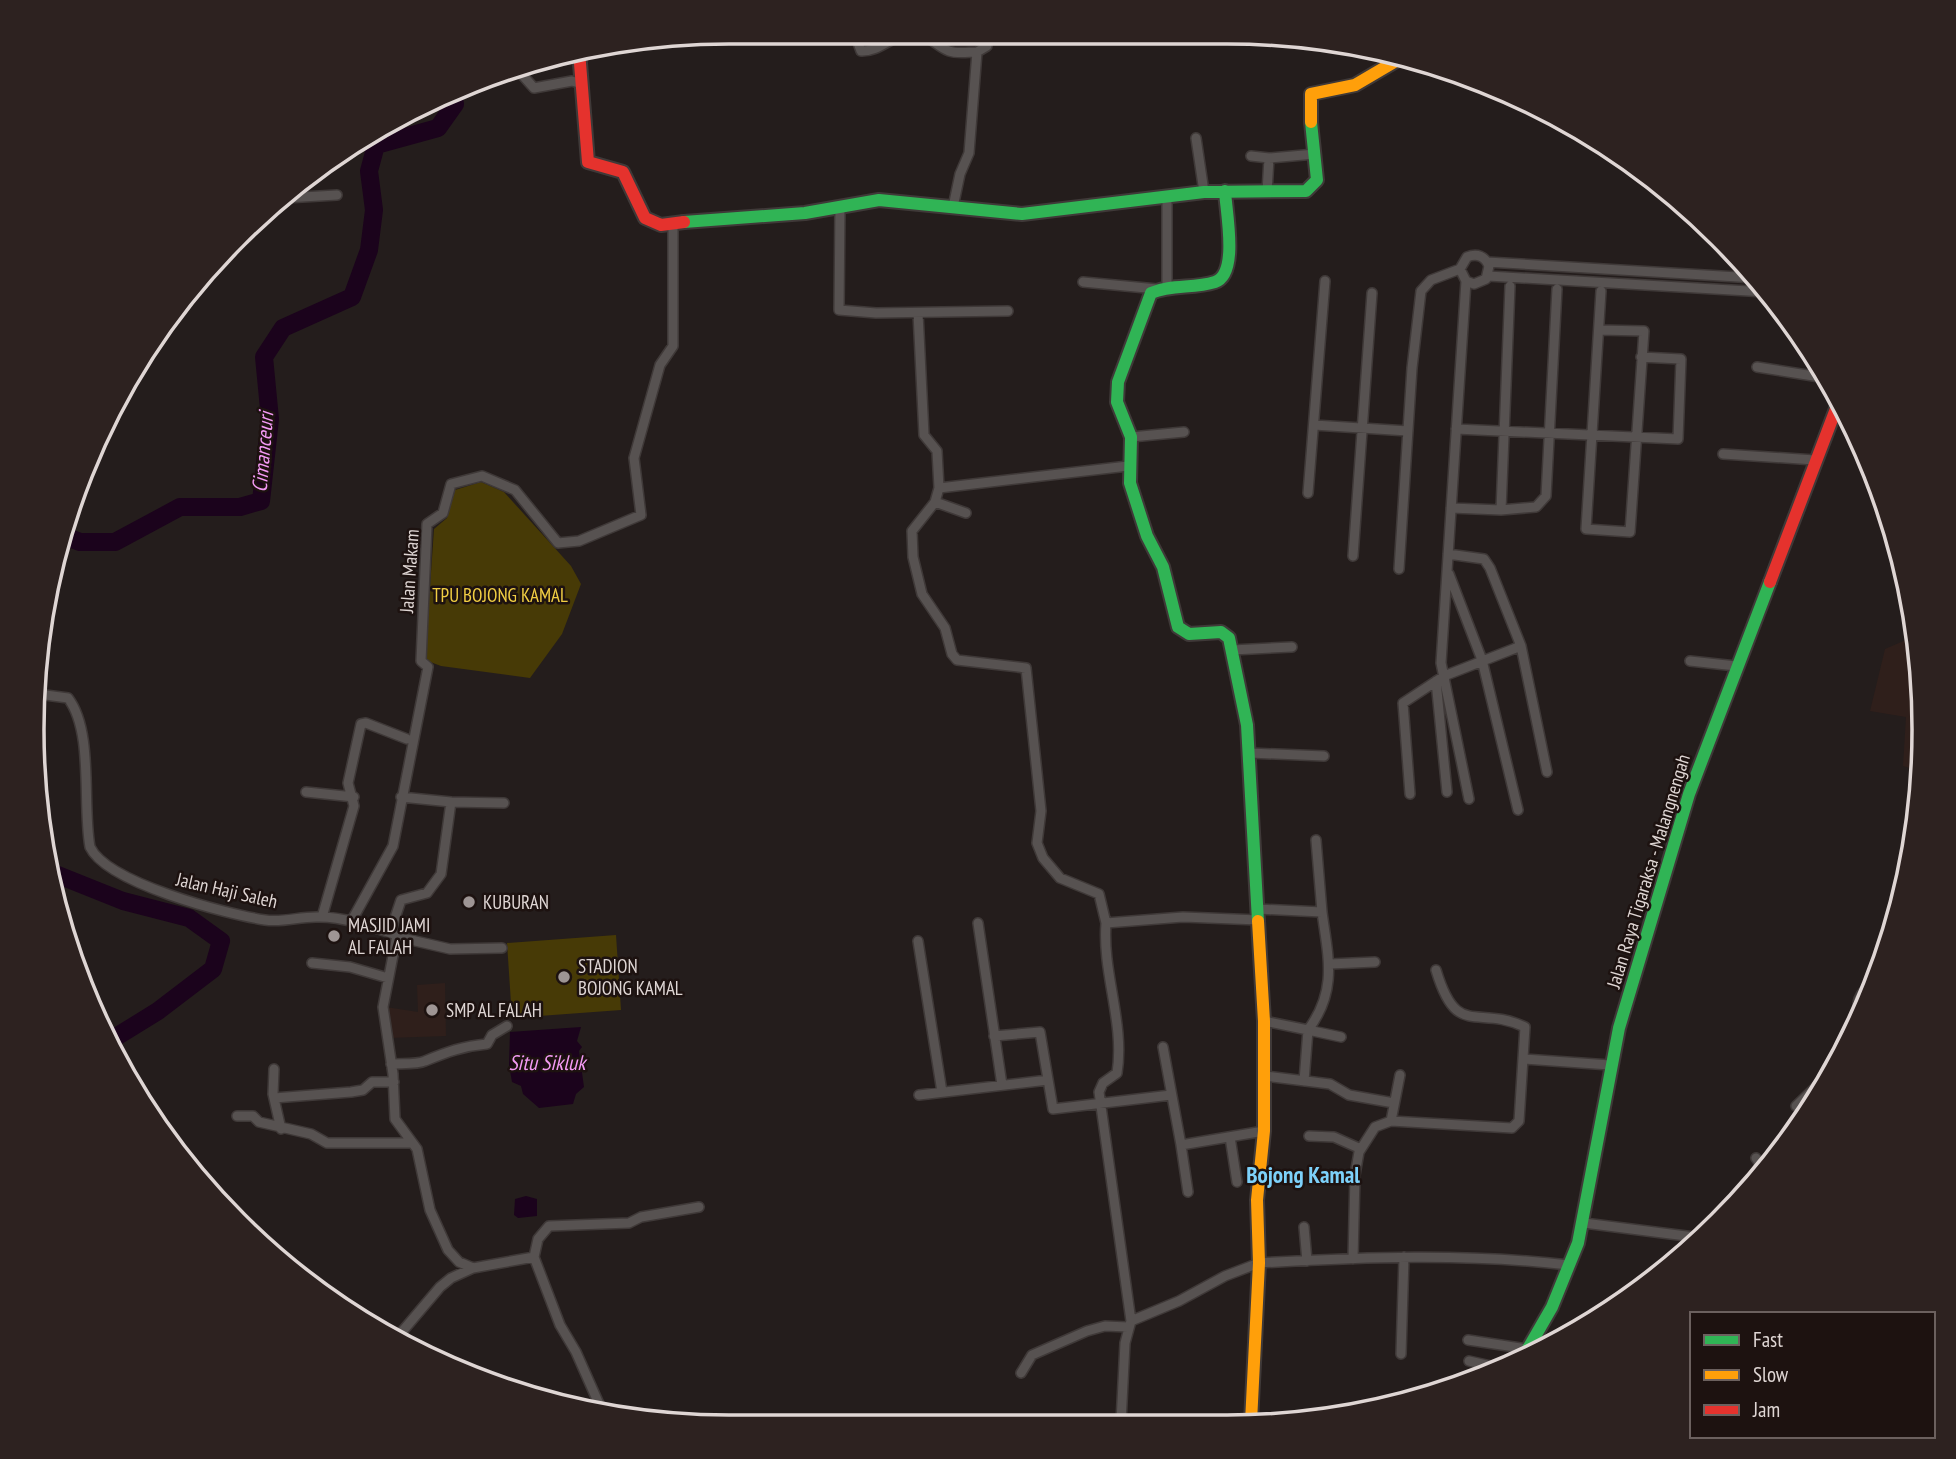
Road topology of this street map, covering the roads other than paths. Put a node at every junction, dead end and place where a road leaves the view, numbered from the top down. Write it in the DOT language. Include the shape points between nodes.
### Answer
graph roads {
  1 [pos="857,44"];
  2 [pos="881,44"];
  3 [pos="940,44"];
  4 [pos="986,44"];
  5 [pos="977,52"];
  6 [pos="580,61"];
  7 [pos="1391,64"];
  8 [pos="523,76"];
  9 [pos="582,84"];
  10 [pos="1196,138"];
  11 [pos="1315,155"];
  12 [pos="1251,156"];
  13 [pos="1269,158"];
  14 [pos="1225,191"];
  15 [pos="1204,192"];
  16 [pos="1267,192"];
  17 [pos="337,195"];
  18 [pos="297,197"];
  19 [pos="1167,197"];
  20 [pos="840,206"];
  21 [pos="953,206"];
  22 [pos="673,225"];
  23 [pos="1488,262"];
  24 [pos="1460,269"];
  25 [pos="1488,276"];
  26 [pos="1742,277"];
  27 [pos="1325,281"];
  28 [pos="1466,281"];
  29 [pos="1083,282"];
  30 [pos="1510,286"];
  31 [pos="1162,287"];
  32 [pos="1557,289"];
  33 [pos="1601,291"];
  34 [pos="1754,291"];
  35 [pos="1372,293"];
  36 [pos="1008,311"];
  37 [pos="918,313"];
  38 [pos="1599,330"];
  39 [pos="1641,358"];
  40 [pos="1757,367"];
  41 [pos="1813,375"];
  42 [pos="1834,412"];
  43 [pos="1314,425"];
  44 [pos="1360,428"];
  45 [pos="1456,429"];
  46 [pos="1408,430"];
  47 [pos="1504,431"];
  48 [pos="1184,432"];
  49 [pos="1549,433"];
  50 [pos="1592,435"];
  51 [pos="1131,437"];
  52 [pos="1636,437"];
  53 [pos="1723,454"];
  54 [pos="1815,460"];
  55 [pos="1128,466"];
  56 [pos="939,488"];
  57 [pos="1308,493"];
  58 [pos="935,502"];
  59 [pos="1451,508"];
  60 [pos="1501,510"];
  61 [pos="967,513"];
  62 [pos="1448,554"];
  63 [pos="1353,556"];
  64 [pos="1447,568"];
  65 [pos="1399,569"];
  66 [pos="1521,646"];
  67 [pos="1292,647"];
  68 [pos="1232,650"];
  69 [pos="1482,660"];
  70 [pos="1690,661"];
  71 [pos="1736,666"];
  72 [pos="1440,679"];
  73 [pos="45,695"];
  74 [pos="407,739"];
  75 [pos="1250,753"];
  76 [pos="1324,756"];
  77 [pos="1547,772"];
  78 [pos="306,792"];
  79 [pos="1447,792"];
  80 [pos="1410,794"];
  81 [pos="354,797"];
  82 [pos="401,797"];
  83 [pos="1469,799"];
  84 [pos="451,802"];
  85 [pos="504,803"];
  86 [pos="1517,810"];
  87 [pos="1316,840"];
  88 [pos="1322,912"];
  89 [pos="1258,914"];
  90 [pos="322,917"];
  91 [pos="351,922"];
  92 [pos="978,923"];
  93 [pos="1106,923"];
  94 [pos="394,935"];
  95 [pos="918,941"];
  96 [pos="502,948"];
  97 [pos="312,962"];
  98 [pos="1375,962"];
  99 [pos="1331,964"];
  100 [pos="1436,970"];
  101 [pos="388,978"];
  102 [pos="1264,1021"];
  103 [pos="507,1026"];
  104 [pos="1308,1030"];
  105 [pos="994,1036"];
  106 [pos="1341,1037"];
  107 [pos="1163,1047"];
  108 [pos="1524,1059"];
  109 [pos="391,1064"];
  110 [pos="1610,1065"];
  111 [pos="274,1069"];
  112 [pos="1400,1075"];
  113 [pos="1265,1076"];
  114 [pos="1048,1080"];
  115 [pos="1304,1081"];
  116 [pos="394,1082"];
  117 [pos="1002,1085"];
  118 [pos="942,1092"];
  119 [pos="919,1095"];
  120 [pos="1171,1095"];
  121 [pos="274,1098"];
  122 [pos="1804,1098"];
  123 [pos="1394,1102"];
  124 [pos="1101,1104"];
  125 [pos="1796,1106"];
  126 [pos="237,1116"];
  127 [pos="1391,1121"];
  128 [pos="281,1129"];
  129 [pos="1264,1131"];
  130 [pos="1309,1136"];
  131 [pos="1230,1137"];
  132 [pos="412,1143"];
  133 [pos="1181,1145"];
  134 [pos="1361,1149"];
  135 [pos="1756,1158"];
  136 [pos="1758,1162"];
  137 [pos="1237,1182"];
  138 [pos="1188,1192"];
  139 [pos="699,1207"];
  140 [pos="1584,1223"];
  141 [pos="1304,1227"];
  142 [pos="1688,1236"];
  143 [pos="534,1256"];
  144 [pos="1404,1257"];
  145 [pos="1353,1259"];
  146 [pos="1307,1261"];
  147 [pos="1259,1264"];
  148 [pos="1569,1265"];
  149 [pos="473,1268"];
  150 [pos="1129,1324"];
  151 [pos="402,1332"];
  152 [pos="1468,1340"];
  153 [pos="1530,1345"];
  154 [pos="1515,1352"];
  155 [pos="1401,1354"];
  156 [pos="1469,1361"];
  157 [pos="1485,1365"];
  158 [pos="1021,1373"];
  159 [pos="598,1402"];
  160 [pos="1251,1414"];
  161 [pos="1122,1415"];
  1 -- 2 [label="street" via="866,51"];
  3 -- 5 [label="street" via="948,51"];
  4 -- 5 [label="street"];
  5 -- 21 [label="street" via="969,153"];
  6 -- 9 [label="street"];
  7 -- 11 [label="street" via="1355,85 1311,94"];
  8 -- 9 [label="street" via="534,88 552,82"];
  9 -- 22 [label="street" via="588,162 623,172 645,218"];
  10 -- 15 [label="street"];
  11 -- 13 [label="street"];
  11 -- 16 [label="street" via="1317,180 1309,190"];
  12 -- 13 [label="street"];
  13 -- 16 [label="street"];
  14 -- 15 [label="street"];
  14 -- 16 [label="street"];
  14 -- 31 [label="street" via="1230,262 1226,274 1216,282"];
  15 -- 19 [label="street"];
  17 -- 18 [label="street"];
  19 -- 21 [label="street" via="1022,214"];
  19 -- 31 [label="street"];
  20 -- 21 [label="street" via="914,201"];
  20 -- 22 [label="street"];
  20 -- 37 [label="street" via="839,310"];
  22 -- 82 [label="street, Jalan Makam" via="673,346 660,365 634,457 641,515 579,541 558,543 515,490 482,476 451,484 443,513 427,524 421,661 428,667"];
  23 -- 24 [label="street" via="1471,255"];
  23 -- 25 [label="street"];
  23 -- 26 [label="street"];
  24 -- 28 [label="street"];
  24 -- 46 [label="street" via="1431,280 1421,291"];
  25 -- 28 [label="street" via="1478,284"];
  25 -- 34 [label="street"];
  27 -- 43 [label="street"];
  28 -- 45 [label="street"];
  29 -- 31 [label="street"];
  30 -- 47 [label="street"];
  31 -- 51 [label="street" via="1144,305 1116,389"];
  32 -- 49 [label="street"];
  33 -- 38 [label="street"];
  35 -- 44 [label="street"];
  36 -- 37 [label="street"];
  37 -- 56 [label="street" via="924,435 937,451"];
  38 -- 39 [label="street" via="1644,331"];
  38 -- 50 [label="street"];
  39 -- 52 [label="street"];
  39 -- 52 [label="street" via="1681,359 1678,439"];
  40 -- 41 [label="street"];
  42 -- 54 [label="street, Jalan Raya Tigaraksa - Malangnengah"];
  43 -- 44 [label="street"];
  43 -- 57 [label="street"];
  44 -- 46 [label="street"];
  44 -- 63 [label="street"];
  45 -- 47 [label="street"];
  45 -- 59 [label="street"];
  46 -- 65 [label="street"];
  47 -- 49 [label="street"];
  47 -- 60 [label="street"];
  48 -- 51 [label="street"];
  49 -- 50 [label="street"];
  49 -- 60 [label="street" via="1543,502"];
  50 -- 52 [label="street"];
  50 -- 52 [label="street" via="1586,529 1630,532"];
  51 -- 55 [label="street"];
  53 -- 54 [label="street"];
  54 -- 71 [label="street, Jalan Raya Tigaraksa - Malangnengah"];
  55 -- 56 [label="street"];
  55 -- 68 [label="street" via="1137,508 1163,567 1178,627 1189,635 1221,632 1229,638"];
  56 -- 58 [label="street"];
  58 -- 61 [label="street"];
  58 -- 93 [label="street" via="912,531 922,594 945,628 957,660 1026,668 1041,811 1037,843 1060,878 1099,894"];
  59 -- 60 [label="street"];
  59 -- 62 [label="street"];
  62 -- 64 [label="street"];
  62 -- 66 [label="street" via="1484,559"];
  64 -- 69 [label="street"];
  64 -- 72 [label="street"];
  66 -- 69 [label="street"];
  66 -- 77 [label="street"];
  67 -- 68 [label="street"];
  68 -- 75 [label="street"];
  69 -- 72 [label="street"];
  69 -- 86 [label="street"];
  70 -- 71 [label="street"];
  71 -- 110 [label="street, Jalan Raya Tigaraksa - Malangnengah" via="1689,794"];
  72 -- 79 [label="street"];
  72 -- 80 [label="street" via="1402,703"];
  72 -- 83 [label="street"];
  73 -- 90 [label="street, Jalan Haji Saleh" via="68,698 77,715 90,847 104,862 157,891 235,914 276,921"];
  74 -- 81 [label="street" via="361,724 348,783"];
  75 -- 76 [label="street"];
  75 -- 89 [label="street"];
  78 -- 81 [label="street"];
  81 -- 90 [label="street"];
  82 -- 84 [label="street"];
  82 -- 91 [label="street, Jalan Makam" via="393,846"];
  84 -- 85 [label="street"];
  84 -- 94 [label="street" via="441,873 427,893 401,900"];
  87 -- 88 [label="street"];
  88 -- 89 [label="street"];
  88 -- 99 [label="street"];
  89 -- 93 [label="street"];
  89 -- 102 [label="street"];
  90 -- 91 [label="street, Jalan Haji Saleh"];
  91 -- 94 [label="street, Jalan Haji Saleh"];
  92 -- 105 [label="street"];
  93 -- 124 [label="street" via="1105,950 1113,980 1111,1002 1119,1061 1117,1073 1100,1086"];
  94 -- 96 [label="street, Jalan Haji Saleh" via="450,949"];
  94 -- 101 [label="street"];
  95 -- 118 [label="street"];
  97 -- 101 [label="street"];
  98 -- 99 [label="street"];
  99 -- 104 [label="street" via="1326,995"];
  100 -- 108 [label="street" via="1446,1000 1457,1013 1525,1027"];
  101 -- 109 [label="street" via="383,1007"];
  102 -- 104 [label="street"];
  102 -- 113 [label="street"];
  103 -- 109 [label="street" via="492,1034 488,1044 460,1046 424,1062"];
  104 -- 106 [label="street"];
  104 -- 115 [label="street"];
  105 -- 114 [label="street" via="1040,1032"];
  105 -- 117 [label="street"];
  107 -- 120 [label="street"];
  108 -- 110 [label="street"];
  108 -- 127 [label="street" via="1515,1127"];
  109 -- 116 [label="street"];
  110 -- 140 [label="street, Jalan Raya Tigaraksa - Malangnengah"];
  111 -- 121 [label="street"];
  112 -- 123 [label="street"];
  113 -- 115 [label="street"];
  113 -- 129 [label="street"];
  114 -- 117 [label="street"];
  114 -- 124 [label="street" via="1053,1109"];
  115 -- 123 [label="street"];
  116 -- 121 [label="street" via="372,1082 351,1093"];
  116 -- 132 [label="street" via="395,1119"];
  117 -- 118 [label="street"];
  118 -- 119 [label="street"];
  120 -- 124 [label="street"];
  120 -- 133 [label="street"];
  121 -- 128 [label="street"];
  122 -- 125 [label="street"];
  123 -- 127 [label="street"];
  124 -- 150 [label="street"];
  126 -- 128 [label="street" via="253,1116"];
  127 -- 134 [label="street" via="1375,1127"];
  128 -- 132 [label="street" via="310,1134 327,1143"];
  129 -- 131 [label="street"];
  129 -- 147 [label="street" via="1257,1200"];
  130 -- 134 [label="street" via="1334,1137"];
  131 -- 133 [label="street"];
  131 -- 137 [label="street"];
  132 -- 149 [label="street" via="419,1153 430,1210 448,1250"];
  133 -- 138 [label="street"];
  134 -- 145 [label="street" via="1355,1175"];
  135 -- 136 [label="street"];
  139 -- 143 [label="street" via="629,1223 549,1226 538,1239"];
  140 -- 142 [label="street"];
  140 -- 148 [label="street, Jalan Raya Tigaraksa - Malangnengah"];
  141 -- 146 [label="street"];
  143 -- 149 [label="street"];
  143 -- 159 [label="street" via="560,1325"];
  144 -- 145 [label="street"];
  144 -- 148 [label="street" via="1501,1257"];
  144 -- 155 [label="street"];
  145 -- 146 [label="street"];
  146 -- 147 [label="street"];
  147 -- 150 [label="street"];
  147 -- 160 [label="street"];
  148 -- 153 [label="street, Jalan Raya Tigaraksa - Malangnengah"];
  149 -- 151 [label="street" via="444,1283"];
  150 -- 158 [label="street" via="1087,1331 1032,1355"];
  150 -- 161 [label="street"];
  152 -- 154 [label="street"];
  156 -- 157 [label="street"];
}
